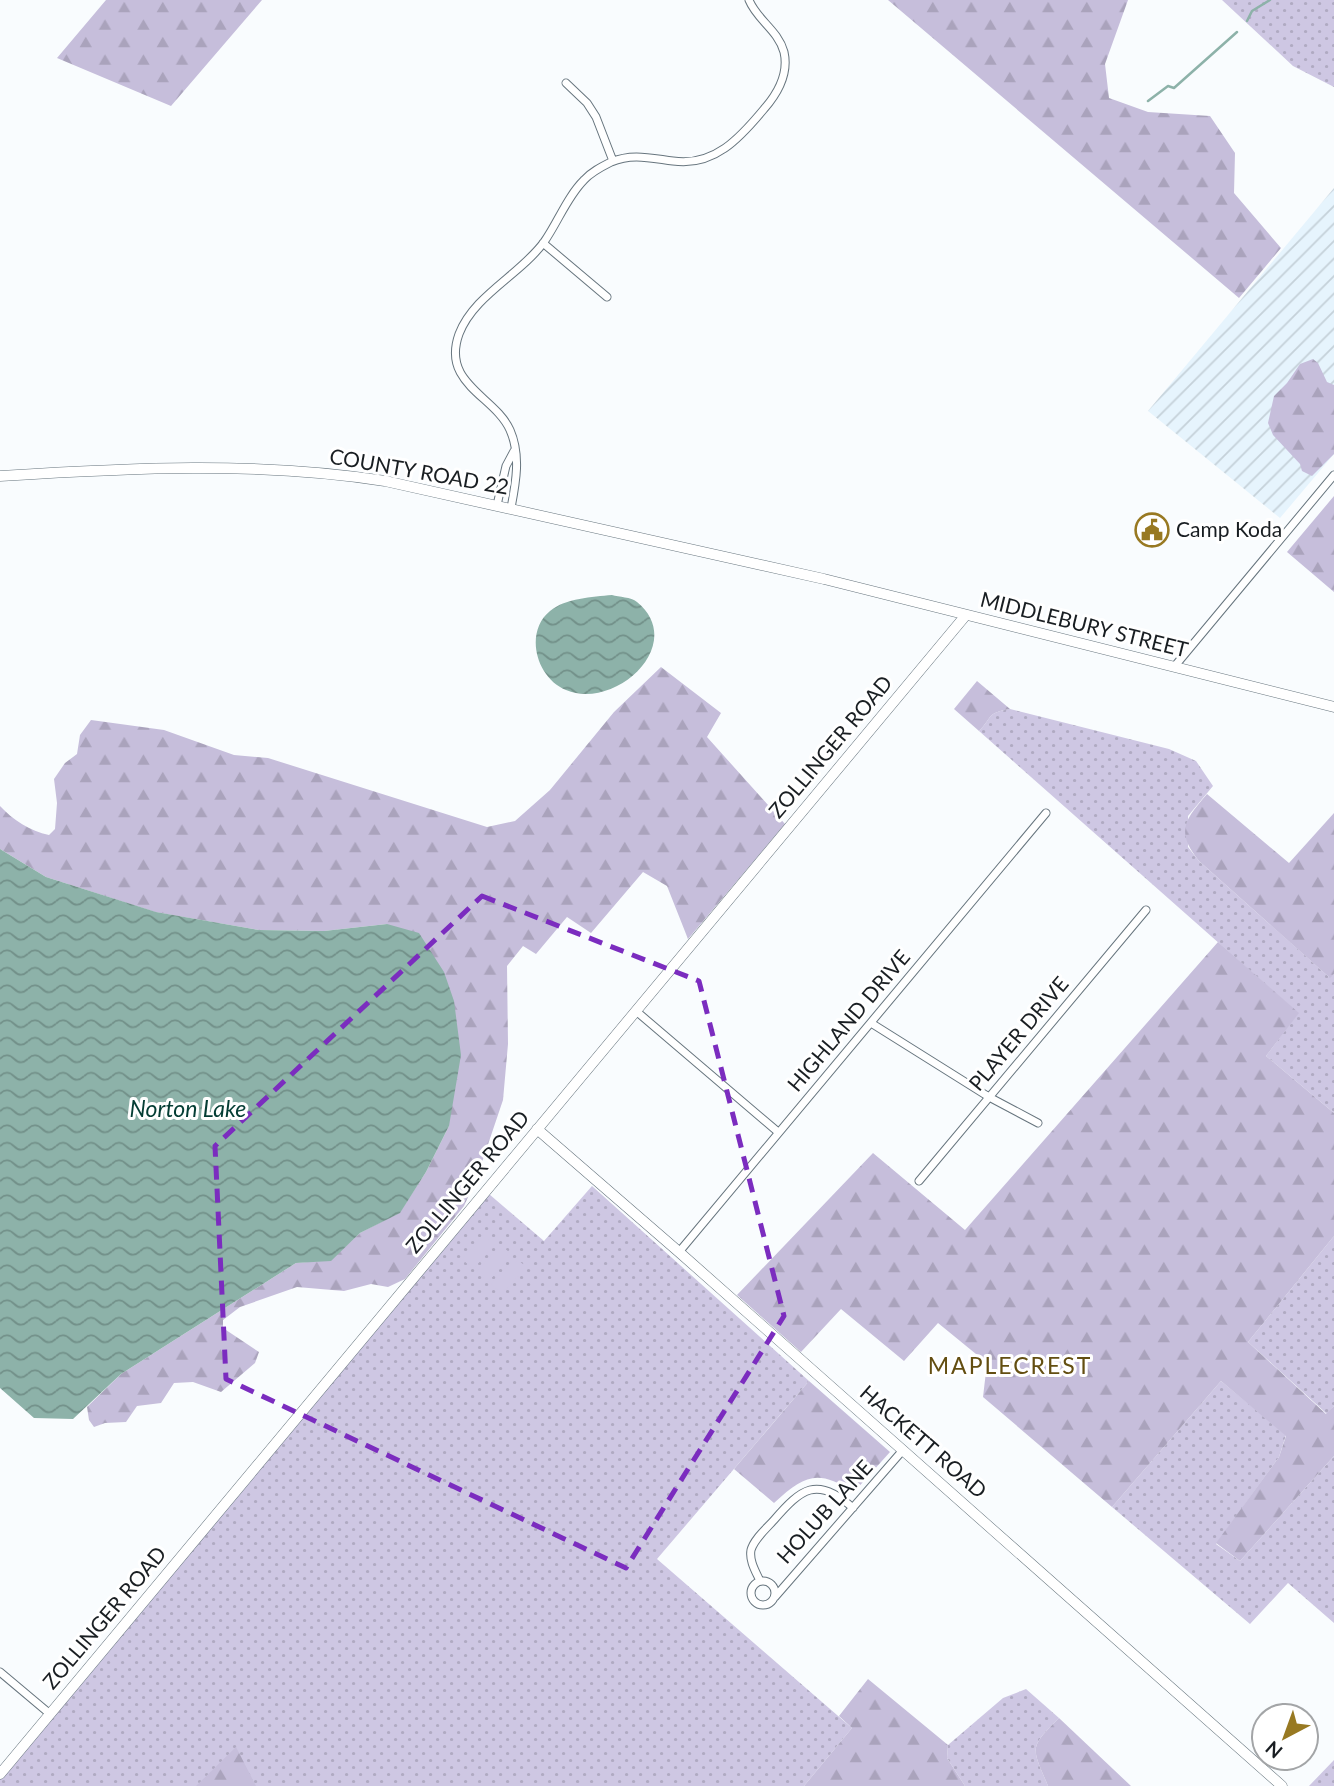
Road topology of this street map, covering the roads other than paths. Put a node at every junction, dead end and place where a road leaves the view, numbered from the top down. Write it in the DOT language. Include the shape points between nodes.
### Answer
graph roads {
  1 [pos="749,0"];
  2 [pos="566,83"];
  3 [pos="613,161"];
  4 [pos="543,243"];
  5 [pos="607,297"];
  6 [pos="514,451"];
  7 [pos="1334,474"];
  8 [pos="0,476"];
  9 [pos="497,505"];
  10 [pos="511,508"];
  11 [pos="824,579"];
  12 [pos="966,615"];
  13 [pos="1174,667"];
  14 [pos="1334,707"];
  15 [pos="1046,813"];
  16 [pos="1146,910"];
  17 [pos="636,1011"];
  18 [pos="871,1023"];
  19 [pos="989,1097"];
  20 [pos="1038,1123"];
  21 [pos="537,1129"];
  22 [pos="778,1132"];
  23 [pos="919,1181"];
  24 [pos="679,1252"];
  25 [pos="903,1450"];
  26 [pos="853,1508"];
  27 [pos="760,1581"];
  28 [pos="775,1597"];
  29 [pos="0,1672"];
  30 [pos="50,1714"];
  31 [pos="0,1774"];
  32 [pos="1282,1786"];
  1 -- 3 [label="street" via="785,54 779,89 752,124 728,148 702,159 674,162 635,156"];
  2 -- 3 [label="street" via="596,117"];
  3 -- 4 [label="street" via="583,180"];
  4 -- 5 [label="street"];
  4 -- 6 [label="street" via="473,309 457,338 457,359 465,381 507,424"];
  6 -- 9 [label="street"];
  6 -- 10 [label="street" via="518,468"];
  7 -- 13 [label="street"];
  8 -- 9 [label="street, COUNTY ROAD 22" via="162,468 319,473 385,481"];
  9 -- 10 [label="street, COUNTY ROAD 22"];
  10 -- 11 [label="street, COUNTY ROAD 22"];
  11 -- 12 [label="street, MIDDLEBURY STREET"];
  12 -- 13 [label="street, MIDDLEBURY STREET"];
  12 -- 17 [label="street, ZOLLINGER ROAD"];
  13 -- 14 [label="street, MIDDLEBURY STREET"];
  15 -- 18 [label="street, HIGHLAND DRIVE"];
  16 -- 19 [label="street, PLAYER DRIVE"];
  17 -- 21 [label="street, ZOLLINGER ROAD"];
  17 -- 22 [label="street"];
  18 -- 19 [label="street"];
  18 -- 22 [label="street, HIGHLAND DRIVE"];
  19 -- 20 [label="street"];
  19 -- 23 [label="street, PLAYER DRIVE"];
  21 -- 24 [label="street, HACKETT ROAD"];
  21 -- 30 [label="street, ZOLLINGER ROAD"];
  22 -- 24 [label="street, HIGHLAND DRIVE"];
  24 -- 25 [label="street, HACKETT ROAD"];
  25 -- 26 [label="street, HOLUB LANE"];
  25 -- 32 [label="street, HACKETT ROAD"];
  26 -- 27 [label="street" via="832,1491 797,1495 754,1543 751,1556"];
  26 -- 28 [label="street, HOLUB LANE"];
  27 -- 28 [label="street" via="773,1585"];
  27 -- 28 [label="street" via="751,1592 755,1602 766,1605"];
  29 -- 30 [label="street"];
  30 -- 31 [label="street, ZOLLINGER ROAD"];
}
